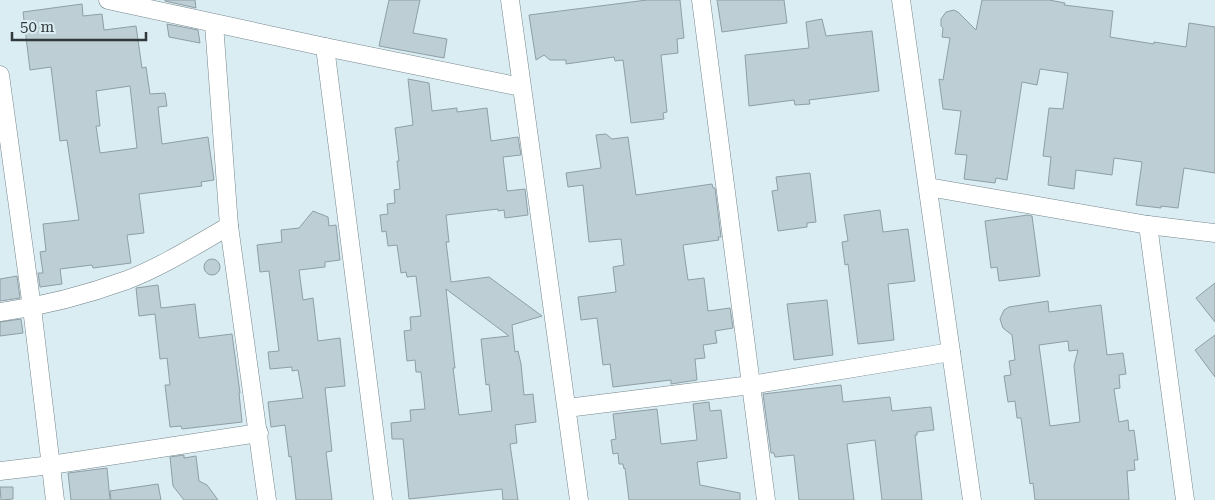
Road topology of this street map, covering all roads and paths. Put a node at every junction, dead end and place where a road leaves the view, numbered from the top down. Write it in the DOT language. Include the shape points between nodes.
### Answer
graph roads {
  1 [pos="108,0"];
  2 [pos="510,0"];
  3 [pos="701,0"];
  4 [pos="901,0"];
  5 [pos="214,24"];
  6 [pos="326,47"];
  7 [pos="0,75"];
  8 [pos="521,87"];
  9 [pos="928,186"];
  10 [pos="1148,225"];
  11 [pos="229,226"];
  12 [pos="1215,233"];
  13 [pos="32,308"];
  14 [pos="0,312"];
  15 [pos="951,352"];
  16 [pos="751,385"];
  17 [pos="567,408"];
  18 [pos="259,433"];
  19 [pos="51,465"];
  20 [pos="0,471"];
  21 [pos="55,500"];
  22 [pos="267,500"];
  23 [pos="383,500"];
  24 [pos="579,500"];
  25 [pos="766,500"];
  26 [pos="972,500"];
  27 [pos="1185,500"];
  1 -- 5 [label="street"];
  2 -- 8 [label="street"];
  3 -- 16 [label="street"];
  4 -- 9 [label="street"];
  5 -- 6 [label="street"];
  5 -- 11 [label="street"];
  6 -- 8 [label="street"];
  6 -- 23 [label="street"];
  7 -- 13 [label="street"];
  8 -- 17 [label="street"];
  9 -- 10 [label="street"];
  9 -- 15 [label="street"];
  10 -- 12 [label="street"];
  10 -- 27 [label="street"];
  11 -- 13 [label="street" via="176,257 127,280"];
  11 -- 18 [label="street"];
  13 -- 14 [label="street"];
  13 -- 19 [label="street"];
  15 -- 16 [label="street"];
  15 -- 26 [label="street"];
  16 -- 17 [label="street"];
  16 -- 25 [label="street"];
  17 -- 24 [label="street"];
  18 -- 19 [label="street"];
  18 -- 22 [label="street"];
  19 -- 20 [label="street"];
  19 -- 21 [label="street"];
}
